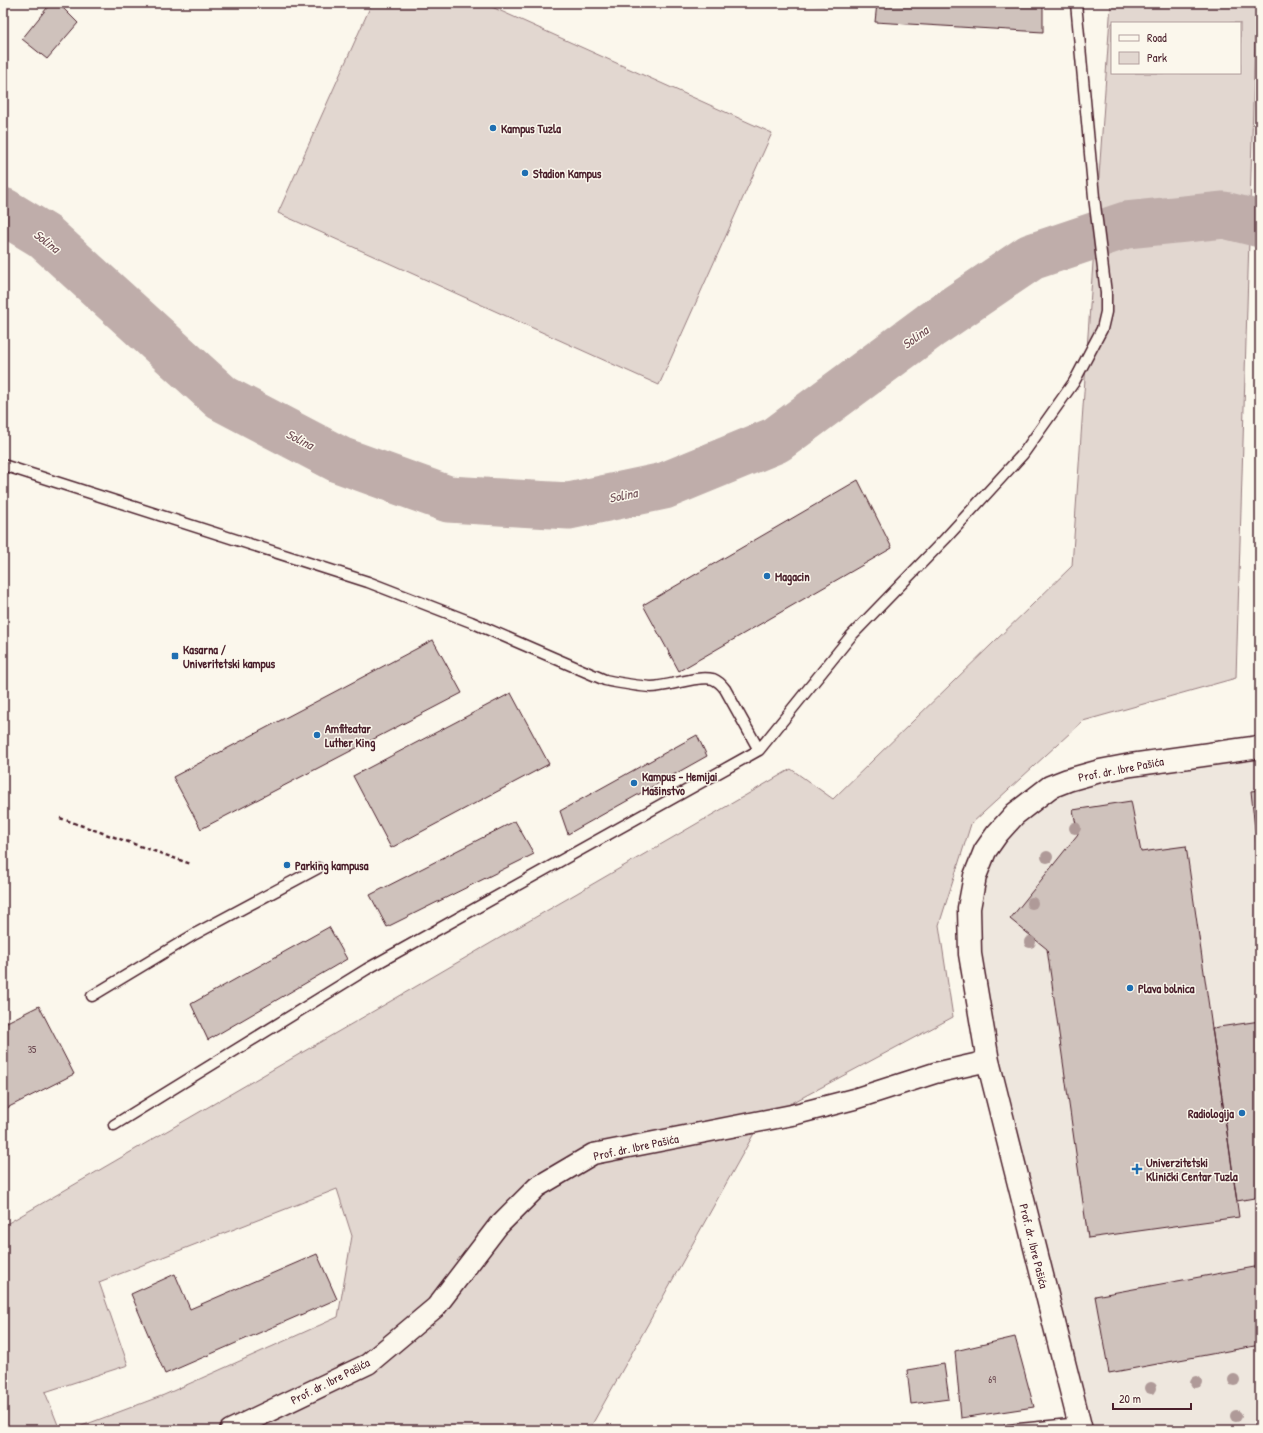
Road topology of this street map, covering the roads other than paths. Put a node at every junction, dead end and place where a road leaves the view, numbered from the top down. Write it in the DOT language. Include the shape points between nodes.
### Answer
graph roads {
  1 [pos="1076,3"];
  2 [pos="3,465"];
  3 [pos="1260,748"];
  4 [pos="759,750"];
  5 [pos="318,868"];
  6 [pos="92,996"];
  7 [pos="988,1061"];
  8 [pos="114,1125"];
  9 [pos="1080,1427"];
  10 [pos="230,1430"];
  11 [pos="1008,1430"];
  1 -- 4 [label="lane" via="1094,197 1106,292 1106,312 1102,329 1074,382 1023,454 851,636"];
  2 -- 4 [label="lane" via="368,582 471,622 605,680 653,687 714,679 725,689"];
  3 -- 7 [label="street, Prof. dr. Ibre Pašića" via="1131,765 1068,780 1050,787 1032,800 997,834 985,851 975,876 969,908 970,954"];
  4 -- 8 [label="lane" via="367,969"];
  5 -- 6 [label="lane" via="195,934"];
  7 -- 9 [label="street, Prof. dr. Ibre Pašića"];
  7 -- 10 [label="street, Prof. dr. Ibre Pašića" via="935,1073 792,1115 593,1154 537,1187 498,1226 436,1307 368,1364"];
  9 -- 11 [label="lane"];
}
